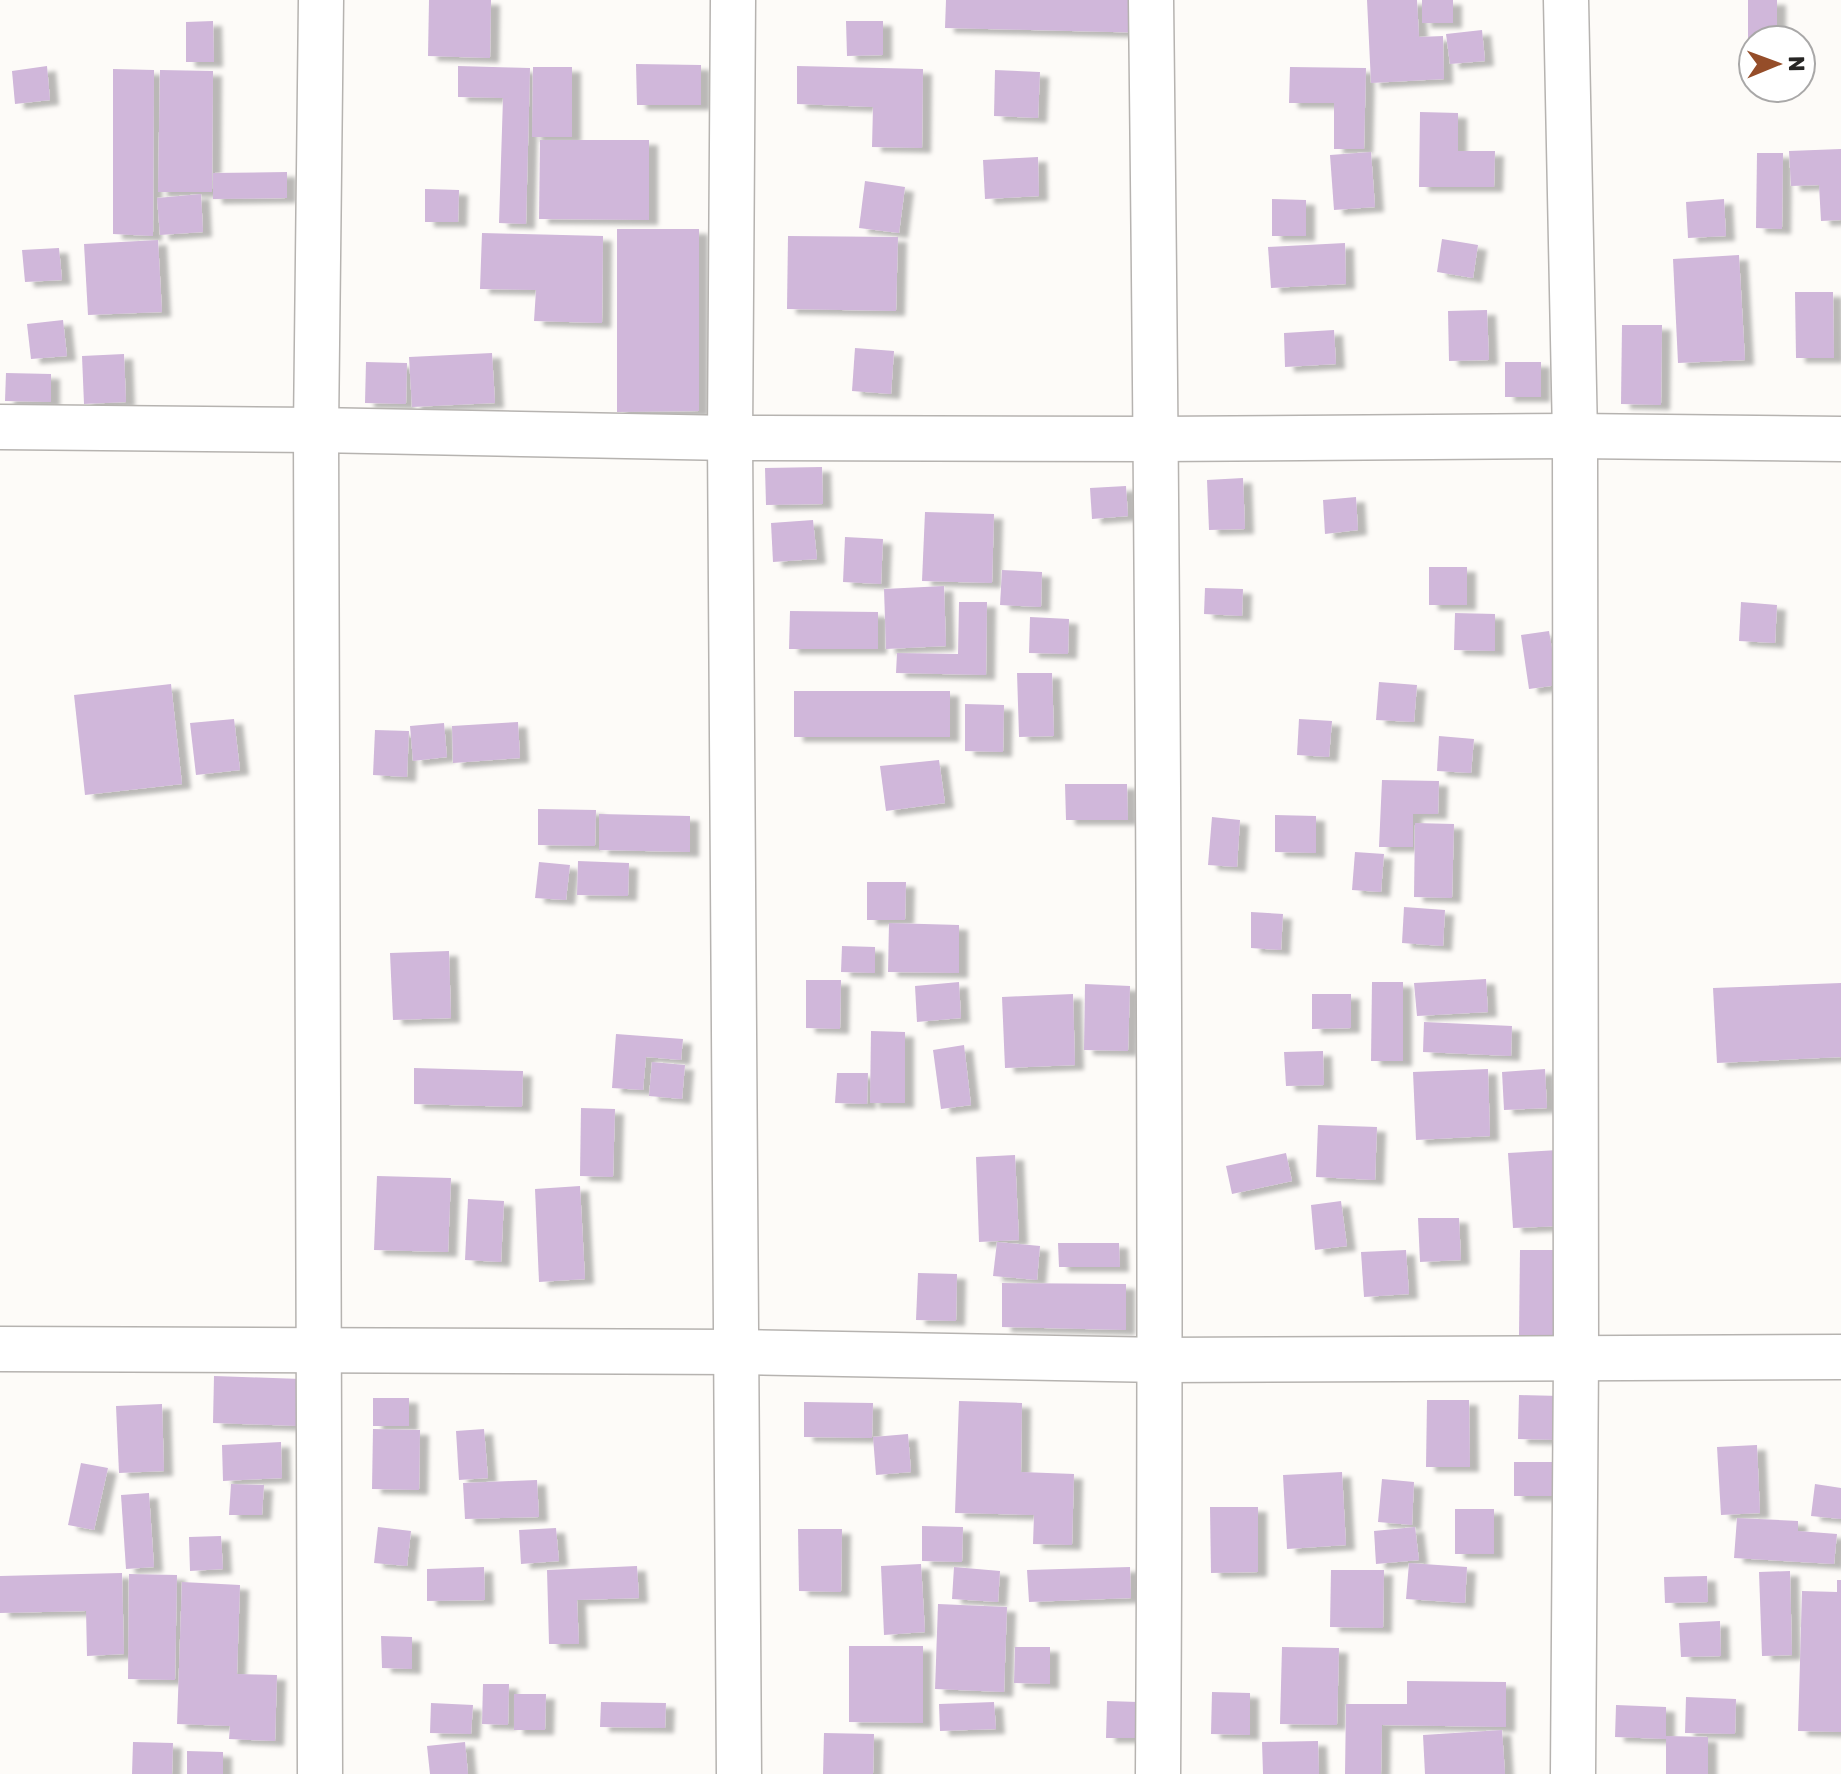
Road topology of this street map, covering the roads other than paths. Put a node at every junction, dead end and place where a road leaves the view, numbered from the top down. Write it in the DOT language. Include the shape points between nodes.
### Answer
graph roads {
  1 [pos="321,0"];
  2 [pos="733,0"];
  3 [pos="1151,0"];
  4 [pos="1566,0"];
  5 [pos="0,427"];
  6 [pos="316,430"];
  7 [pos="1575,436"];
  8 [pos="730,438"];
  9 [pos="1156,439"];
  10 [pos="1841,439"];
  11 [pos="0,1349"];
  12 [pos="318,1350"];
  13 [pos="736,1352"];
  14 [pos="1841,1357"];
  15 [pos="1576,1358"];
  16 [pos="1161,1360"];
  17 [pos="320,1774"];
  18 [pos="739,1774"];
  19 [pos="1158,1774"];
  20 [pos="1573,1774"];
  1 -- 6 [label="street"];
  2 -- 8 [label="street"];
  3 -- 9 [label="street"];
  4 -- 7 [label="street"];
  5 -- 6 [label="street"];
  6 -- 8 [label="street"];
  6 -- 12 [label="street"];
  7 -- 9 [label="street"];
  7 -- 10 [label="street"];
  7 -- 15 [label="street"];
  8 -- 9 [label="street"];
  8 -- 13 [label="street"];
  9 -- 16 [label="street"];
  11 -- 12 [label="street"];
  12 -- 13 [label="street"];
  12 -- 17 [label="street"];
  13 -- 16 [label="street"];
  13 -- 18 [label="street"];
  14 -- 15 [label="street"];
  15 -- 16 [label="street"];
  15 -- 20 [label="street"];
  16 -- 19 [label="street"];
}
